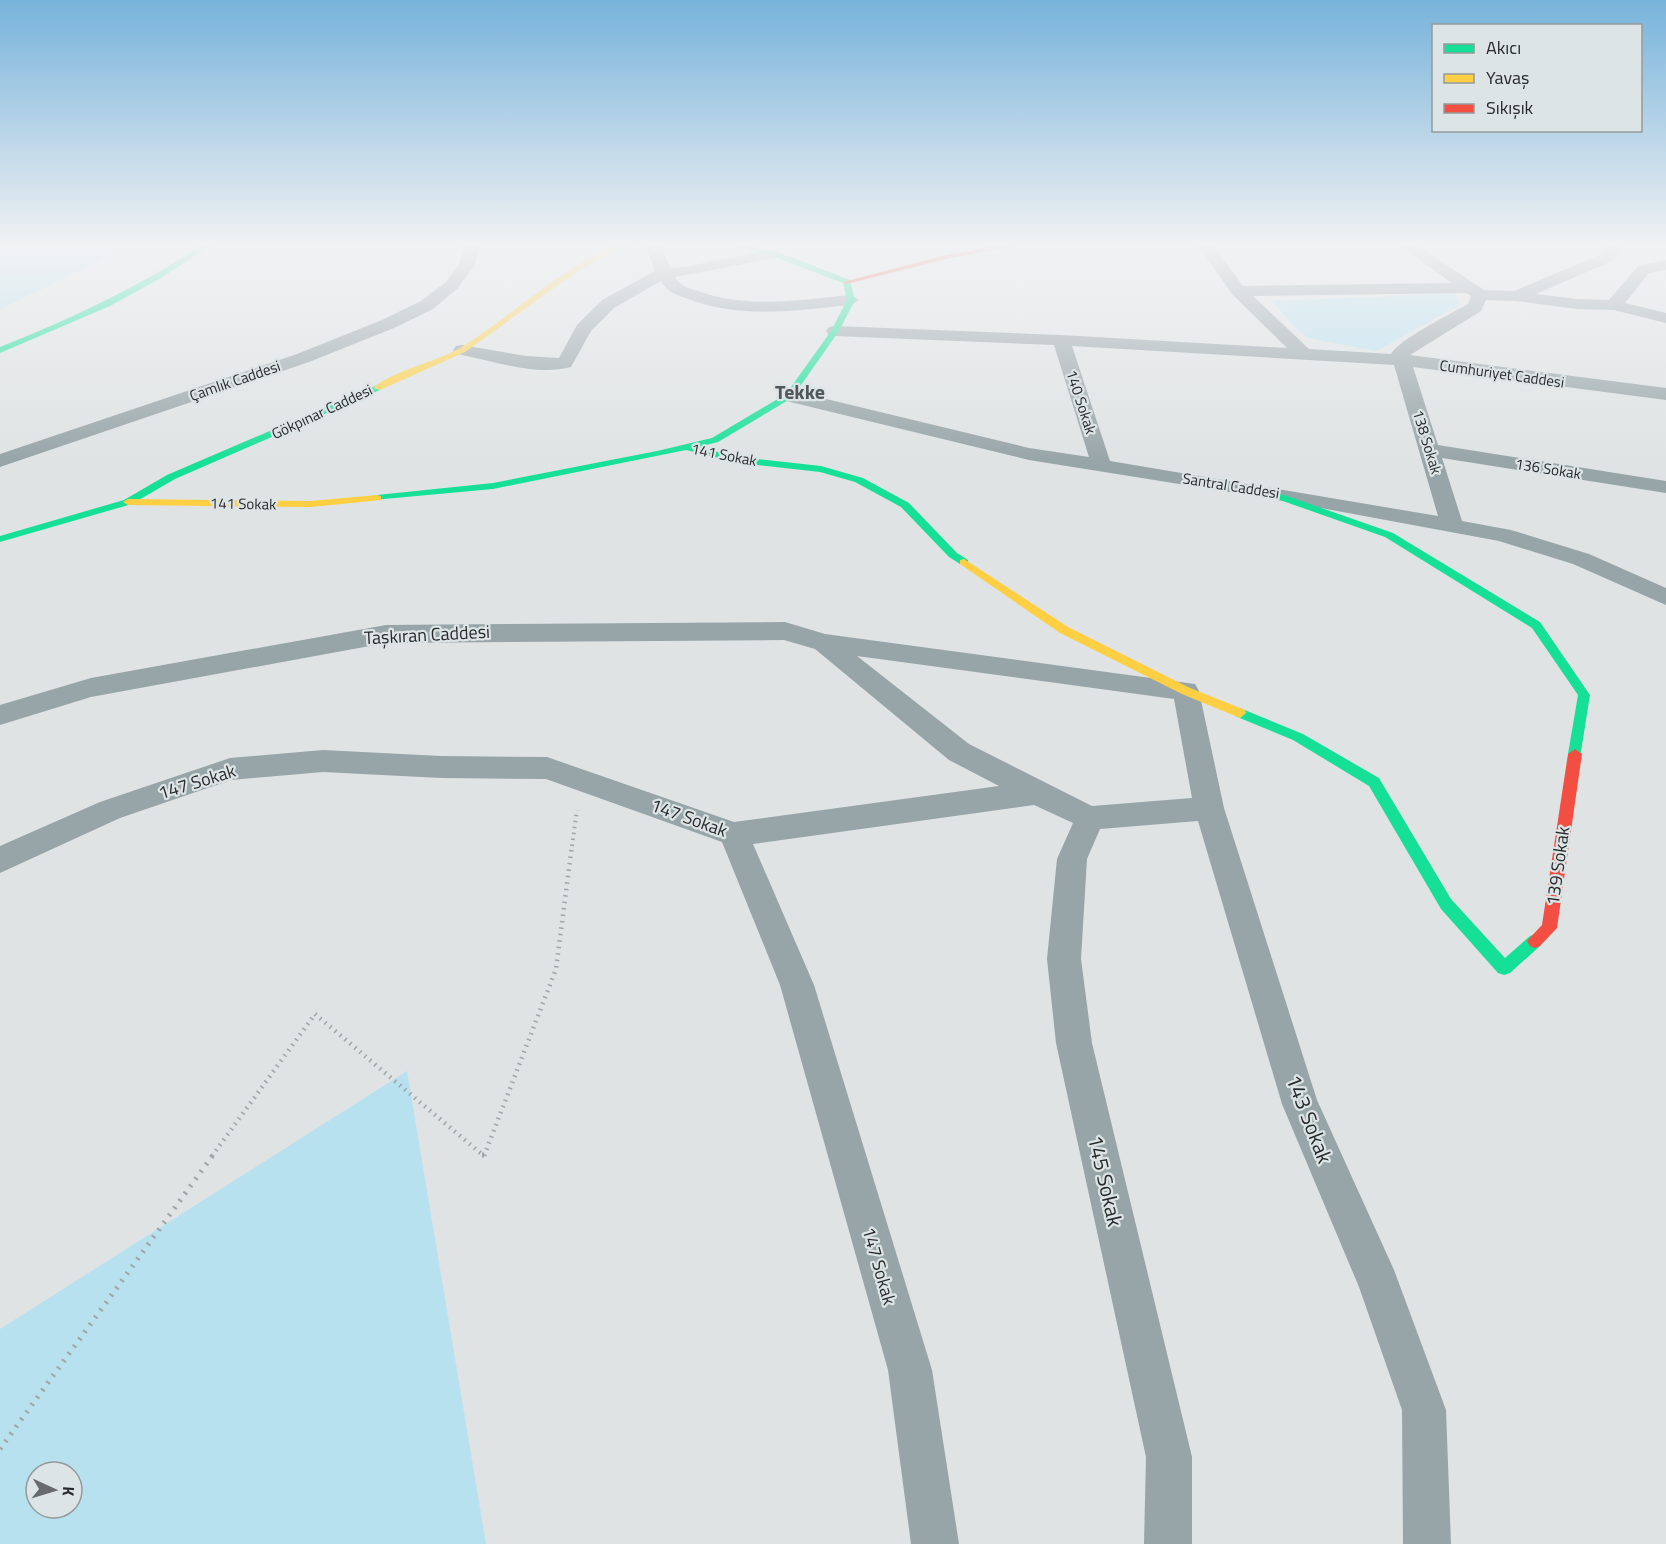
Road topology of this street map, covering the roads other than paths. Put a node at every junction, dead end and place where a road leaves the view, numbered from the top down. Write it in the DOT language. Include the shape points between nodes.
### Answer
graph roads {
  1 [pos="49,317"];
  2 [pos="80,317"];
  3 [pos="402,317"];
  4 [pos="508,317"];
  5 [pos="595,317"];
  6 [pos="842,317"];
  7 [pos="1265,317"];
  8 [pos="1458,317"];
  9 [pos="835,331"];
  10 [pos="0,338"];
  11 [pos="1061,340"];
  12 [pos="0,350"];
  13 [pos="462,350"];
  14 [pos="1302,352"];
  15 [pos="1402,360"];
  16 [pos="1666,394"];
  17 [pos="789,396"];
  18 [pos="685,447"];
  19 [pos="1430,450"];
  20 [pos="0,461"];
  21 [pos="1101,464"];
  22 [pos="1666,487"];
  23 [pos="1267,492"];
  24 [pos="128,502"];
  25 [pos="1452,525"];
  26 [pos="0,539"];
  27 [pos="1666,597"];
  28 [pos="824,643"];
  29 [pos="1186,691"];
  30 [pos="0,715"];
  31 [pos="1036,793"];
  32 [pos="1209,808"];
  33 [pos="1090,818"];
  34 [pos="734,834"];
  35 [pos="0,860"];
  36 [pos="935,1544"];
  37 [pos="1168,1544"];
  38 [pos="1427,1544"];
  1 -- 10 [label="street"];
  2 -- 12 [label="street"];
  3 -- 20 [label="street, Çamlık Caddesi" via="303,358"];
  4 -- 13 [label="street, Gökpınar Caddesi"];
  5 -- 13 [label="street" via="583,329 565,363 516,360"];
  6 -- 9 [label="street"];
  7 -- 14 [label="street"];
  8 -- 15 [label="street" via="1401,353"];
  9 -- 11 [label="street, Cumhuriyet Caddesi"];
  9 -- 17 [label="street"];
  11 -- 14 [label="street, Cumhuriyet Caddesi"];
  11 -- 21 [label="street, 140 Sokak"];
  13 -- 24 [label="street, Gökpınar Caddesi" via="171,477"];
  14 -- 15 [label="street, Cumhuriyet Caddesi"];
  15 -- 16 [label="street, Cumhuriyet Caddesi"];
  15 -- 19 [label="street, 138 Sokak"];
  17 -- 18 [label="street" via="715,440"];
  17 -- 21 [label="street, Santral Caddesi" via="1029,454"];
  18 -- 24 [label="street, 141 Sokak" via="493,486 311,504"];
  18 -- 29 [label="street, 141 Sokak" via="739,460 821,469 859,480 905,505 953,555 1064,630"];
  19 -- 22 [label="street, 136 Sokak"];
  19 -- 25 [label="street, 138 Sokak"];
  21 -- 23 [label="street, Santral Caddesi"];
  23 -- 25 [label="street, Santral Caddesi"];
  23 -- 29 [label="street, 139 Sokak" via="1389,535 1536,625 1584,695 1549,928 1504,968 1446,904 1374,782 1298,737"];
  24 -- 26 [label="street, Gökpınar Caddesi"];
  25 -- 27 [label="street, Santral Caddesi" via="1503,535 1581,559"];
  28 -- 29 [label="street"];
  28 -- 30 [label="street, Taşkıran Caddesi" via="785,631 386,634 91,688"];
  28 -- 31 [label="street" via="959,752"];
  29 -- 32 [label="street, 143 Sokak"];
  31 -- 33 [label="street"];
  31 -- 34 [label="street"];
  32 -- 33 [label="street"];
  32 -- 38 [label="street, 143 Sokak" via="1300,1104 1379,1285 1424,1410"];
  33 -- 37 [label="street, 145 Sokak" via="1072,859 1064,959 1074,1043 1168,1456"];
  34 -- 35 [label="street, 147 Sokak" via="547,768 323,761 230,769 110,810"];
  34 -- 36 [label="street, 147 Sokak" via="797,985 910,1370"];
}
